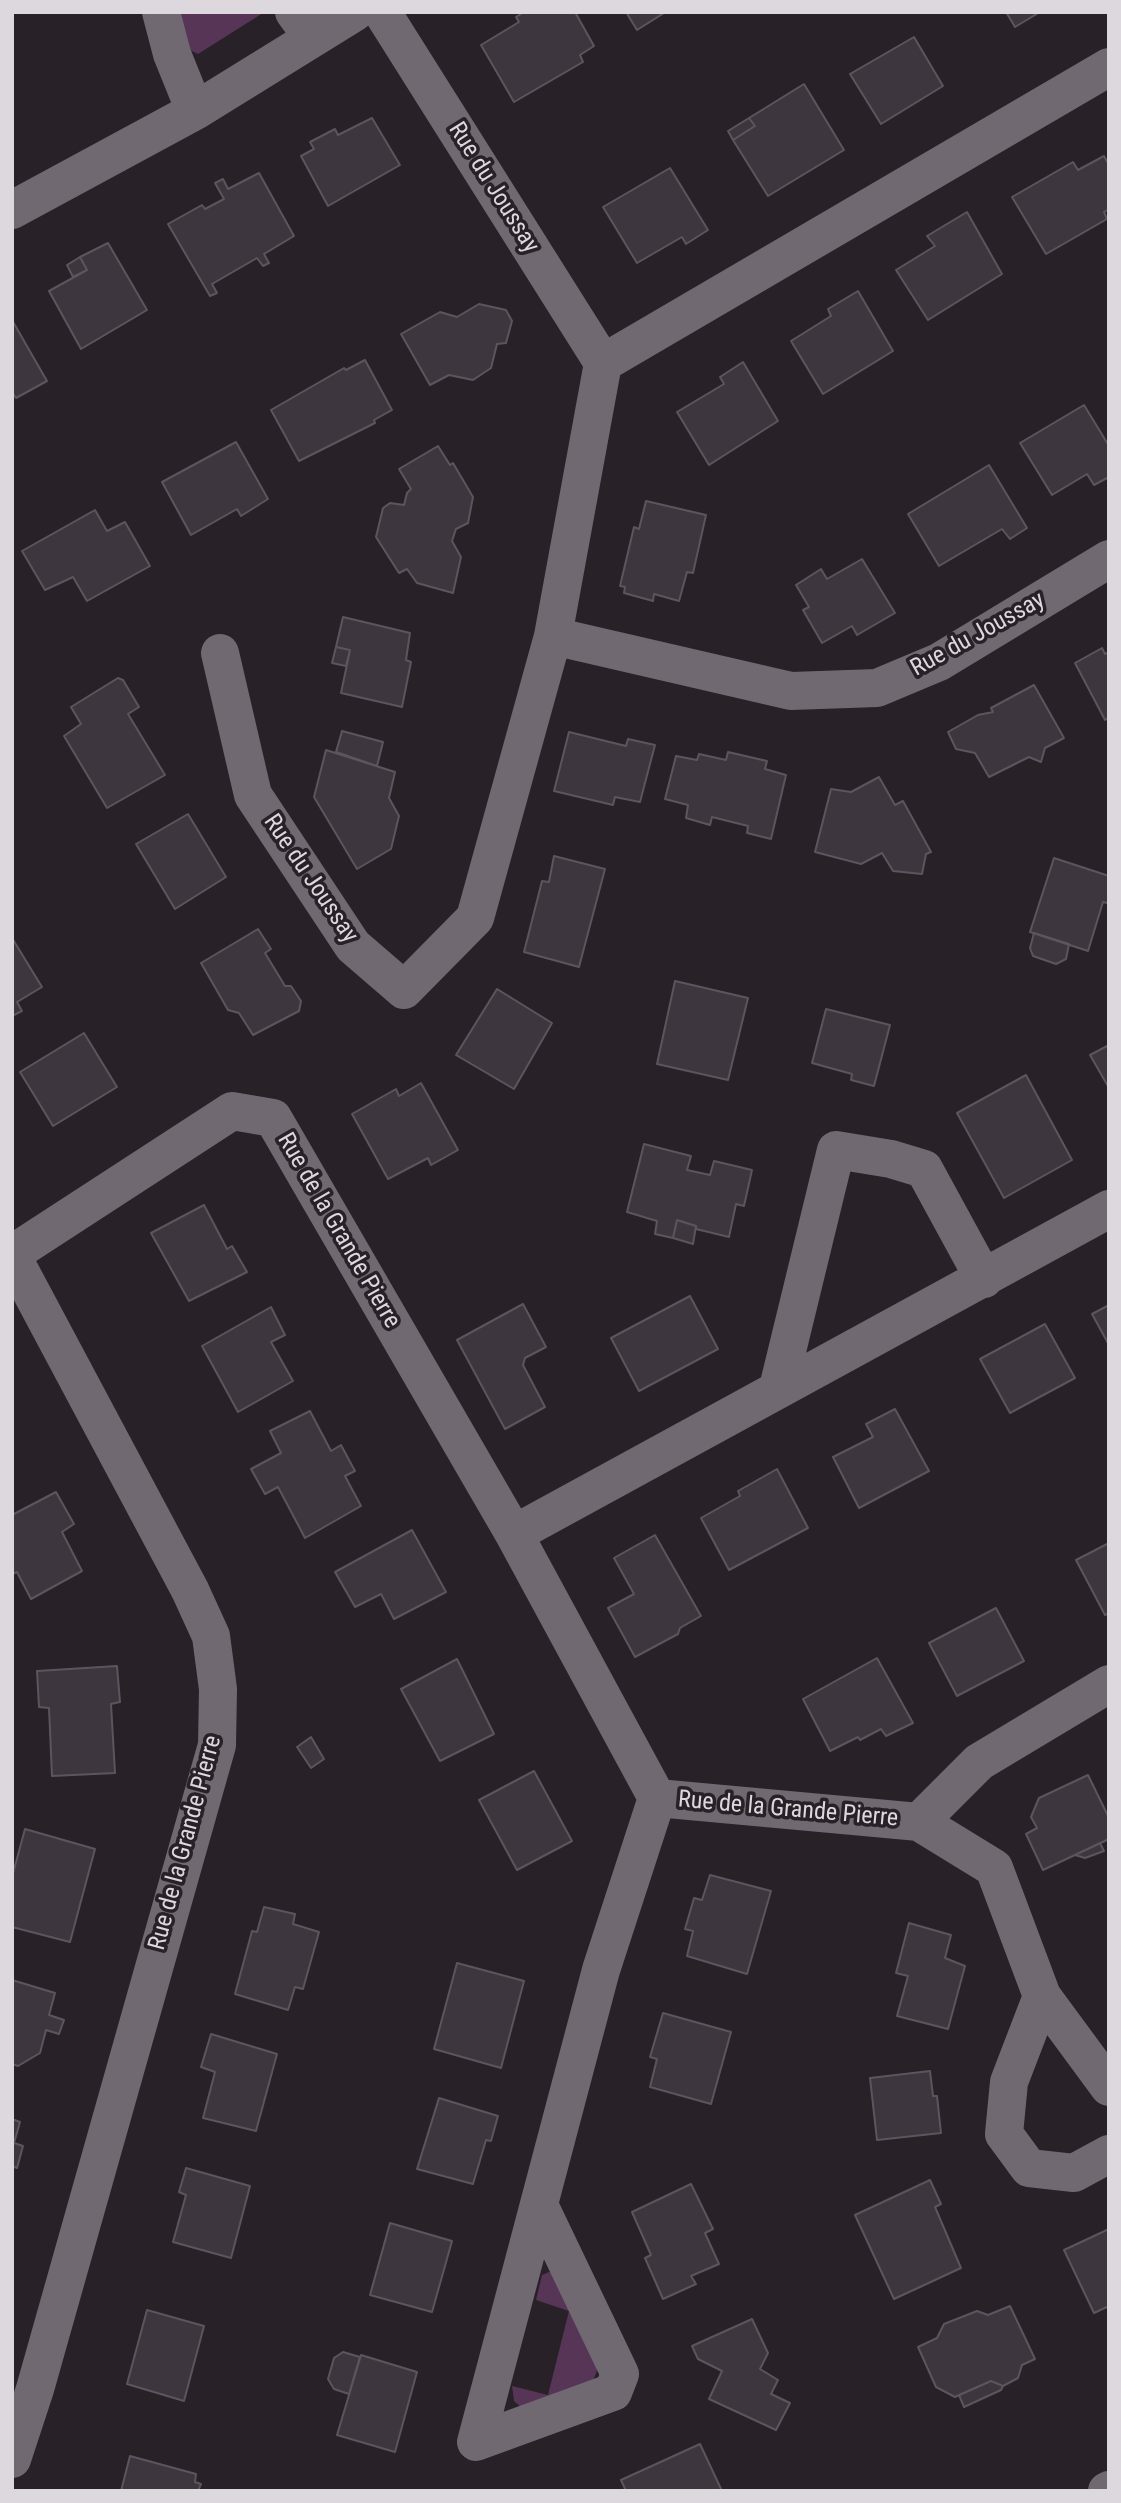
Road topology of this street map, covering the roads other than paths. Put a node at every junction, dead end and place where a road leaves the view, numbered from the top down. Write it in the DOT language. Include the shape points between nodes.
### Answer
graph roads {
  1 [pos="161,12"];
  2 [pos="355,12"];
  3 [pos="382,12"];
  4 [pos="304,25"];
  5 [pos="1109,67"];
  6 [pos="195,111"];
  7 [pos="12,210"];
  8 [pos="603,363"];
  9 [pos="1109,559"];
  10 [pos="553,636"];
  11 [pos="220,653"];
  12 [pos="1109,1209"];
  13 [pos="12,1255"];
  14 [pos="984,1279"];
  15 [pos="778,1388"];
  16 [pos="514,1534"];
  17 [pos="1109,1684"];
  18 [pos="657,1797"];
  19 [pos="919,1822"];
  20 [pos="1042,1996"];
  21 [pos="1109,2087"];
  22 [pos="1109,2154"];
  23 [pos="540,2207"];
  24 [pos="12,2459"];
  1 -- 6 [label="street"];
  2 -- 4 [label="street"];
  3 -- 8 [label="street, Rue du Joussay"];
  4 -- 6 [label="street"];
  5 -- 8 [label="street"];
  6 -- 7 [label="street"];
  8 -- 10 [label="street, Rue du Joussay"];
  9 -- 10 [label="street, Rue du Joussay" via="939,662 877,688 791,691"];
  10 -- 11 [label="street, Rue du Joussay" via="475,918 404,990 353,946 253,795"];
  12 -- 14 [label="street"];
  13 -- 16 [label="street, Rue de la Grande Pierre" via="232,1111 273,1118"];
  13 -- 24 [label="street, Rue de la Grande Pierre" via="190,1590 211,1636 218,1689 217,1745"];
  14 -- 15 [label="street"];
  14 -- 15 [label="street" via="924,1169 836,1150"];
  15 -- 16 [label="street"];
  16 -- 18 [label="street, Rue de la Grande Pierre"];
  17 -- 19 [label="street, Rue de la Grande Pierre" via="979,1762"];
  18 -- 19 [label="street, Rue de la Grande Pierre"];
  18 -- 23 [label="street, Rue de la Grande Pierre" via="601,1970"];
  19 -- 20 [label="street, Rue de la Grande Pierre" via="994,1868"];
  20 -- 21 [label="street, Rue de la Grande Pierre"];
  20 -- 22 [label="street" via="1009,2082 1004,2134 1029,2168 1074,2174"];
  23 -- 23 [label="street, Rue de la Grande Pierre" via="508,2325 476,2442 613,2392 620,2374"];
}
